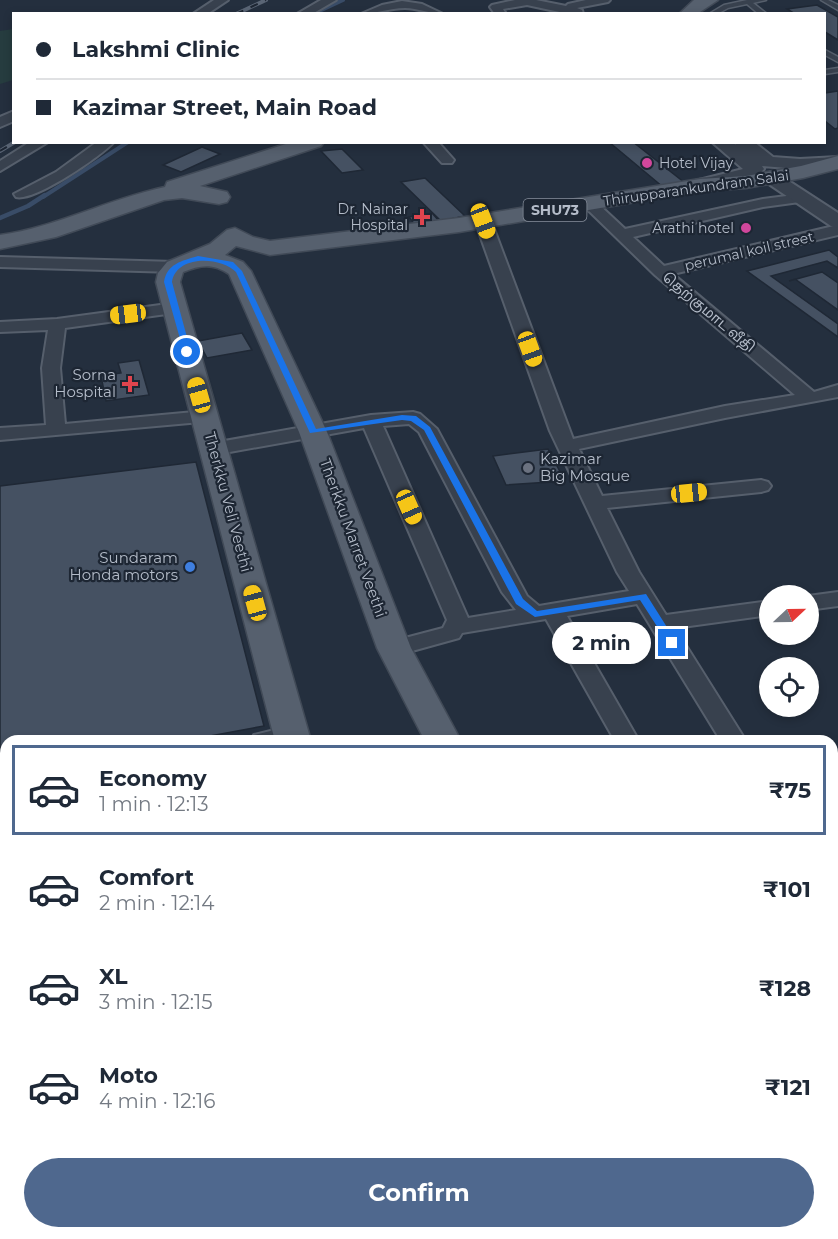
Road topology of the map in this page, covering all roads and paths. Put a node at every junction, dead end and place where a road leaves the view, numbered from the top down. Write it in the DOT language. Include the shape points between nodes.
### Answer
graph roads {
  1 [pos="222,0"];
  2 [pos="330,0"];
  3 [pos="604,0"];
  4 [pos="763,0"];
  5 [pos="824,0"];
  6 [pos="523,1"];
  7 [pos="747,2"];
  8 [pos="734,4"];
  9 [pos="574,8"];
  10 [pos="838,8"];
  11 [pos="726,10"];
  12 [pos="434,11"];
  13 [pos="201,12"];
  14 [pos="306,12"];
  15 [pos="370,12"];
  16 [pos="500,12"];
  17 [pos="745,12"];
  18 [pos="761,12"];
  19 [pos="38,144"];
  20 [pos="104,144"];
  21 [pos="308,144"];
  22 [pos="432,144"];
  23 [pos="723,144"];
  24 [pos="745,144"];
  25 [pos="447,160"];
  26 [pos="838,162"];
  27 [pos="0,167"];
  28 [pos="227,170"];
  29 [pos="772,178"];
  30 [pos="700,185"];
  31 [pos="21,194"];
  32 [pos="150,195"];
  33 [pos="219,197"];
  34 [pos="802,198"];
  35 [pos="590,204"];
  36 [pos="483,221"];
  37 [pos="838,222"];
  38 [pos="838,230"];
  39 [pos="235,235"];
  40 [pos="621,235"];
  41 [pos="0,242"];
  42 [pos="270,248"];
  43 [pos="0,262"];
  44 [pos="186,262"];
  45 [pos="239,271"];
  46 [pos="661,272"];
  47 [pos="175,308"];
  48 [pos="57,324"];
  49 [pos="0,327"];
  50 [pos="838,391"];
  51 [pos="810,398"];
  52 [pos="205,417"];
  53 [pos="371,421"];
  54 [pos="56,430"];
  55 [pos="313,432"];
  56 [pos="0,434"];
  57 [pos="567,446"];
  58 [pos="213,449"];
  59 [pos="761,486"];
  60 [pos="594,503"];
  61 [pos="643,597"];
  62 [pos="759,610"];
  63 [pos="544,613"];
  64 [pos="660,623"];
  65 [pos="456,627"];
  66 [pos="394,648"];
  67 [pos="281,735"];
  68 [pos="440,735"];
  69 [pos="623,735"];
  70 [pos="730,735"];
  1 -- 13 [label="street"];
  2 -- 14 [label="street"];
  3 -- 9 [label="street"];
  4 -- 7 [label="lane"];
  5 -- 10 [label="lane"];
  6 -- 9 [label="street"];
  6 -- 16 [label="street" via="496,7"];
  7 -- 8 [label="lane"];
  7 -- 18 [label="lane"];
  8 -- 11 [label="lane"];
  8 -- 17 [label="lane"];
  12 -- 15 [label="street" via="407,1"];
  19 -- 27 [label="street"];
  20 -- 31 [label="street" via="61,175"];
  21 -- 28 [label="main road"];
  22 -- 25 [label="street"];
  23 -- 30 [label="street" via="755,169 746,175"];
  24 -- 26 [label="street" via="768,162"];
  26 -- 29 [label="main road, Thirupparankundram Salai / SHU73"];
  28 -- 32 [label="main road"];
  28 -- 33 [label="main road"];
  29 -- 30 [label="main road, Thirupparankundram Salai / SHU73"];
  29 -- 34 [label="street"];
  30 -- 35 [label="main road, Thirupparankundram Salai / SHU73"];
  32 -- 33 [label="main road" via="192,190"];
  32 -- 41 [label="main road" via="34,236"];
  33 -- 39 [label="main road"];
  34 -- 37 [label="street"];
  34 -- 40 [label="street"];
  35 -- 36 [label="main road, Thirupparankundram Salai / SHU73"];
  35 -- 40 [label="street, தெற்குமாட வீதி"];
  36 -- 42 [label="main road, Thirupparankundram Salai / SHU73"];
  36 -- 57 [label="street"];
  38 -- 46 [label="street, perumal koil street"];
  39 -- 42 [label="main road, Thirupparankundram Salai / SHU73" via="245,242"];
  39 -- 44 [label="main road" via="218,249"];
  40 -- 46 [label="street, தெற்குமாட வீதி"];
  42 -- 45 [label="main road" via="245,262"];
  43 -- 44 [label="street"];
  44 -- 45 [label="main road" via="222,260"];
  44 -- 47 [label="main road, Therkku Veli Veethi" via="170,273 168,282"];
  45 -- 55 [label="main road, Therkku Marret Veethi"];
  46 -- 51 [label="street, தெற்குமாட வீதி"];
  47 -- 48 [label="street"];
  47 -- 52 [label="main road, Therkku Veli Veethi"];
  48 -- 49 [label="street"];
  48 -- 54 [label="street" via="51,368"];
  50 -- 51 [label="street"];
  51 -- 57 [label="street"];
  52 -- 54 [label="street"];
  52 -- 58 [label="main road, Therkku Veli Veethi"];
  53 -- 55 [label="street"];
  53 -- 63 [label="street" via="413,418 427,429 513,592 519,601"];
  53 -- 65 [label="street" via="456,614"];
  54 -- 56 [label="street"];
  55 -- 58 [label="street"];
  55 -- 66 [label="main road, Therkku Marret Veethi"];
  57 -- 60 [label="street"];
  58 -- 67 [label="main road, Therkku Veli Veethi"];
  59 -- 60 [label="street"];
  60 -- 61 [label="street"];
  61 -- 63 [label="street"];
  61 -- 64 [label="street"];
  62 -- 64 [label="street"];
  63 -- 65 [label="street"];
  63 -- 69 [label="street"];
  64 -- 70 [label="street"];
  65 -- 66 [label="street" via="440,638"];
  66 -- 68 [label="main road, Therkku Marret Veethi"];
}
